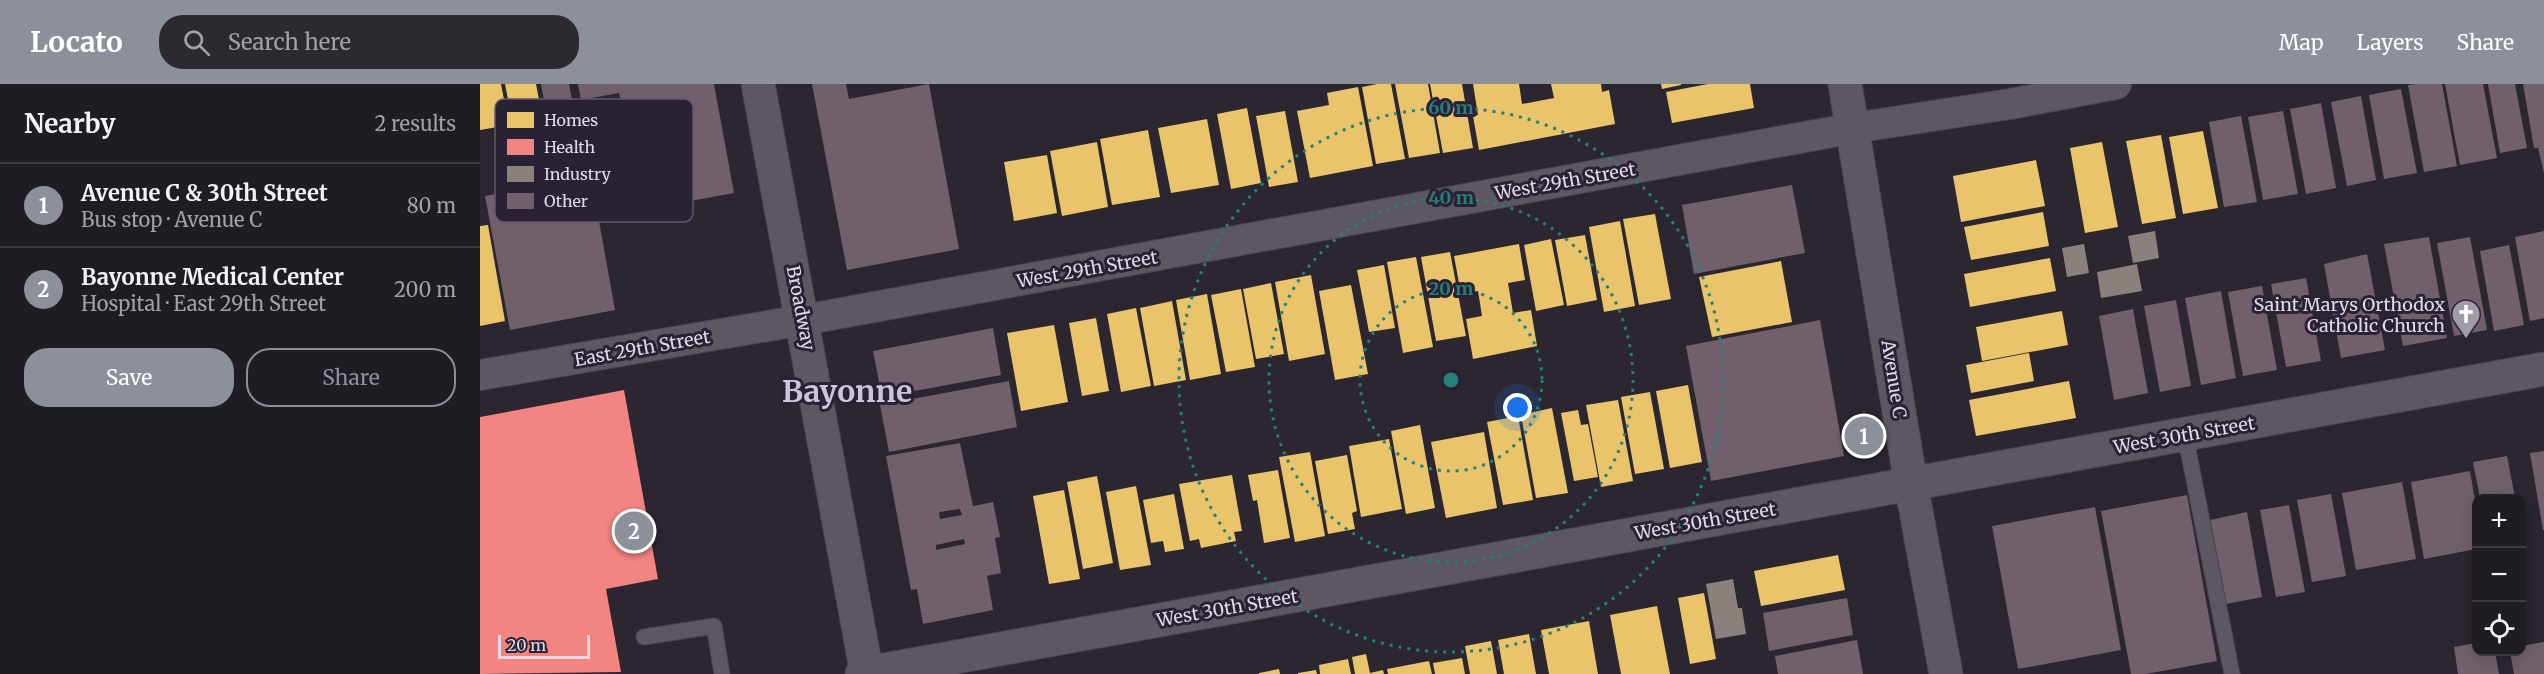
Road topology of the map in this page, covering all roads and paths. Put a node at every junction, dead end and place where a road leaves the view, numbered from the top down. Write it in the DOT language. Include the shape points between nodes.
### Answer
graph roads {
  1 [pos="758,84"];
  2 [pos="1845,84"];
  3 [pos="2116,84"];
  4 [pos="1854,128"];
  5 [pos="803,321"];
  6 [pos="2544,369"];
  7 [pos="480,375"];
  8 [pos="2185,434"];
  9 [pos="1911,484"];
  10 [pos="644,637"];
  11 [pos="722,674"];
  12 [pos="865,674"];
  13 [pos="1946,674"];
  14 [pos="2232,674"];
  1 -- 5 [label="street, Broadway"];
  2 -- 4 [label="street, Avenue C"];
  3 -- 4 [label="street, West 29th Street" via="2008,99"];
  4 -- 5 [label="street, West 29th Street"];
  4 -- 9 [label="street, Avenue C"];
  5 -- 7 [label="street, East 29th Street"];
  5 -- 12 [label="street, Broadway"];
  6 -- 8 [label="street, West 30th Street"];
  8 -- 9 [label="street, West 30th Street"];
  8 -- 14 [label="lane"];
  9 -- 12 [label="street, West 30th Street"];
  9 -- 13 [label="street, Avenue C"];
  10 -- 11 [label="lane" via="714,626"];
}
